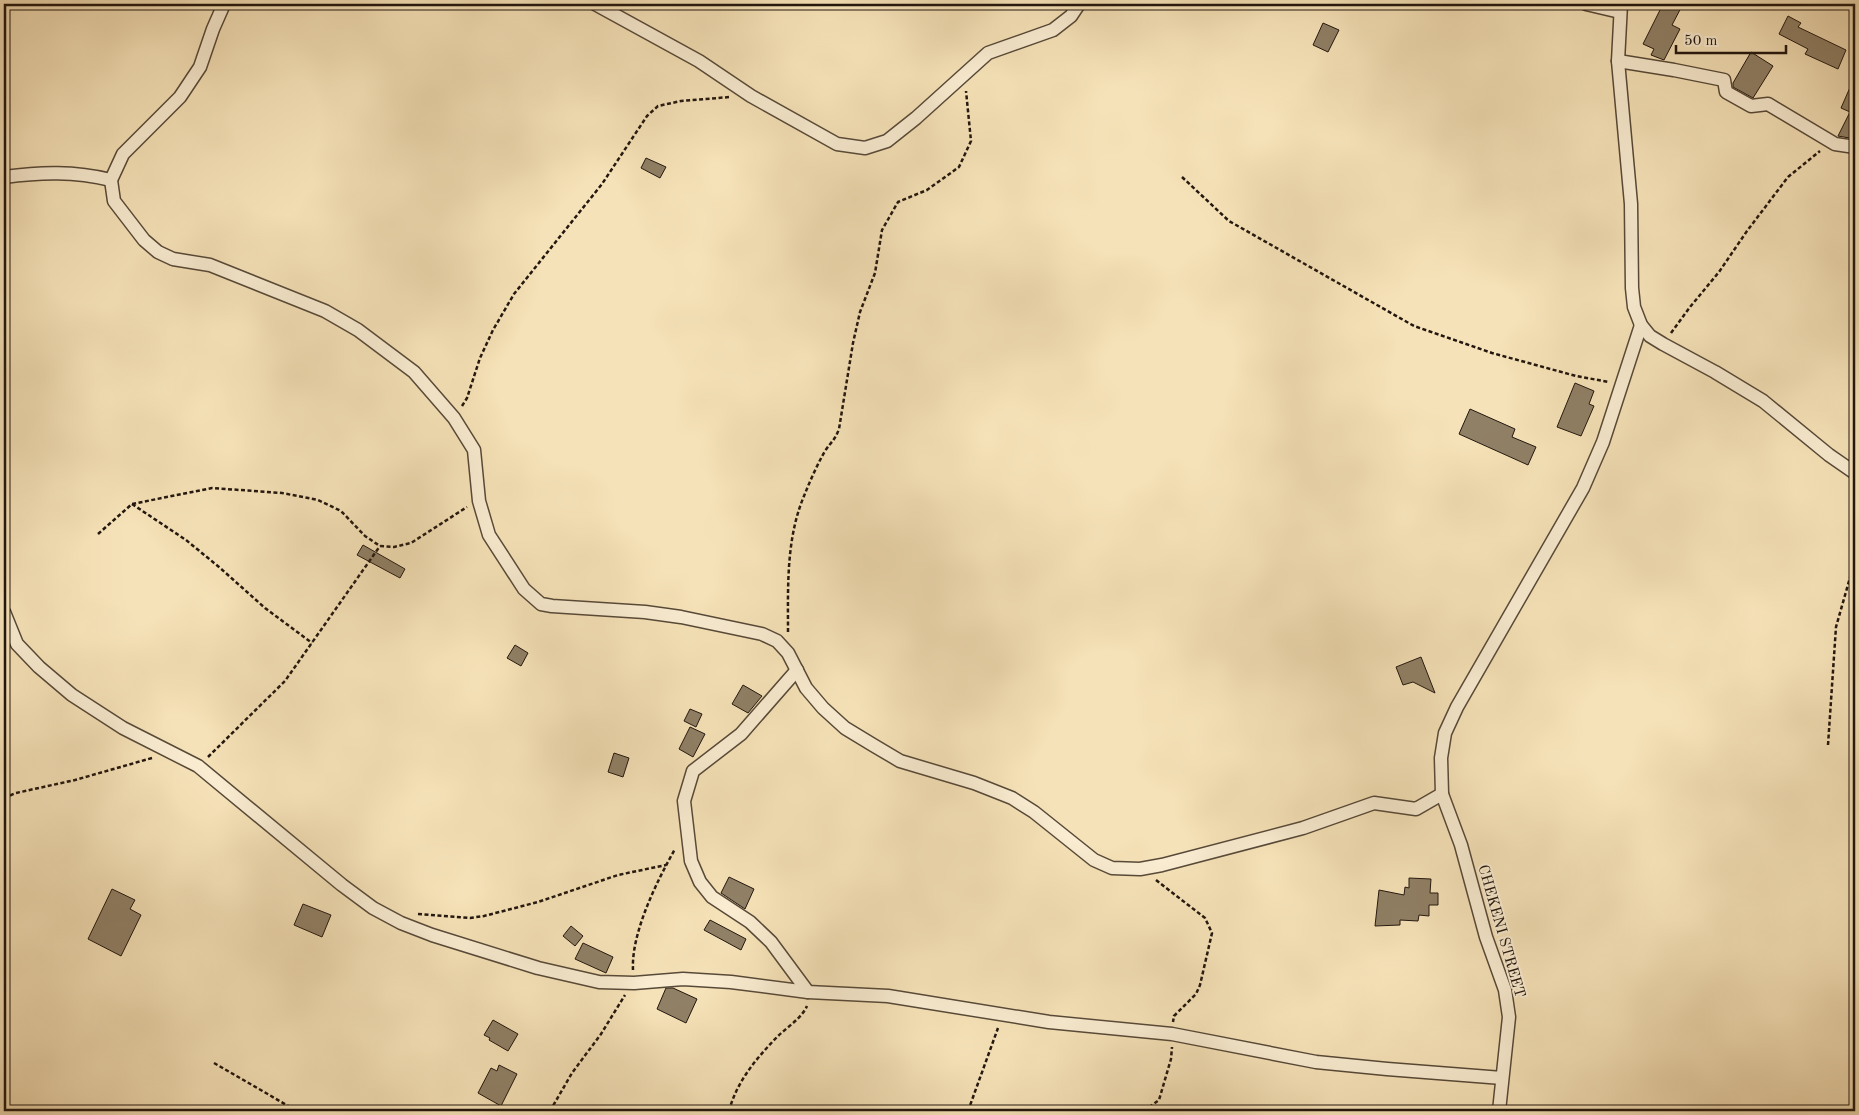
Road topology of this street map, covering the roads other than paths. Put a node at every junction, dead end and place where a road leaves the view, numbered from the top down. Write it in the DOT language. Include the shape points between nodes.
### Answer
graph roads {
  1 [pos="224,4"];
  2 [pos="595,4"];
  3 [pos="1079,4"];
  4 [pos="1586,4"];
  5 [pos="1621,8"];
  6 [pos="1618,61"];
  7 [pos="1855,148"];
  8 [pos="4,176"];
  9 [pos="111,180"];
  10 [pos="1641,325"];
  11 [pos="1855,473"];
  12 [pos="4,612"];
  13 [pos="797,670"];
  14 [pos="1442,794"];
  15 [pos="808,992"];
  16 [pos="1502,1078"];
  17 [pos="1499,1111"];
  1 -- 9 [label="street" via="200,68 180,98 123,154"];
  2 -- 3 [label="street" via="699,61 751,96 837,144 865,148 887,141 988,53 1053,30 1071,16"];
  4 -- 5 [label="street"];
  5 -- 6 [label="street"];
  6 -- 7 [label="street" via="1724,80 1726,92 1751,106 1768,104 1835,144"];
  6 -- 10 [label="street" via="1631,204 1632,288 1634,307"];
  8 -- 9 [label="street" via="39,172"];
  9 -- 13 [label="street" via="114,201 144,240 158,252 173,259 210,265 325,311 358,330 414,372 454,418 474,450 479,500 489,536 516,580 541,604 645,612 741,628 777,641"];
  10 -- 11 [label="street" via="1650,336 1763,401"];
  10 -- 14 [label="street, CHEKENI STREET" via="1603,442 1583,488 1445,732 1441,758"];
  12 -- 15 [label="street" via="18,644 72,694 123,728 198,766 342,885 386,916 432,935 538,968 599,982 682,979"];
  13 -- 14 [label="street" via="806,688 845,728 893,757 1012,798 1094,860 1112,868 1145,868 1303,828 1374,803 1416,808"];
  13 -- 15 [label="street" via="741,734 693,772 684,801 691,861 700,882 712,897 750,922 771,942"];
  14 -- 16 [label="street, CHEKENI STREET" via="1505,990 1509,1017"];
  15 -- 16 [label="street" via="888,996 1049,1022 1172,1034 1316,1062"];
  16 -- 17 [label="street, CHEKENI STREET"];
}
